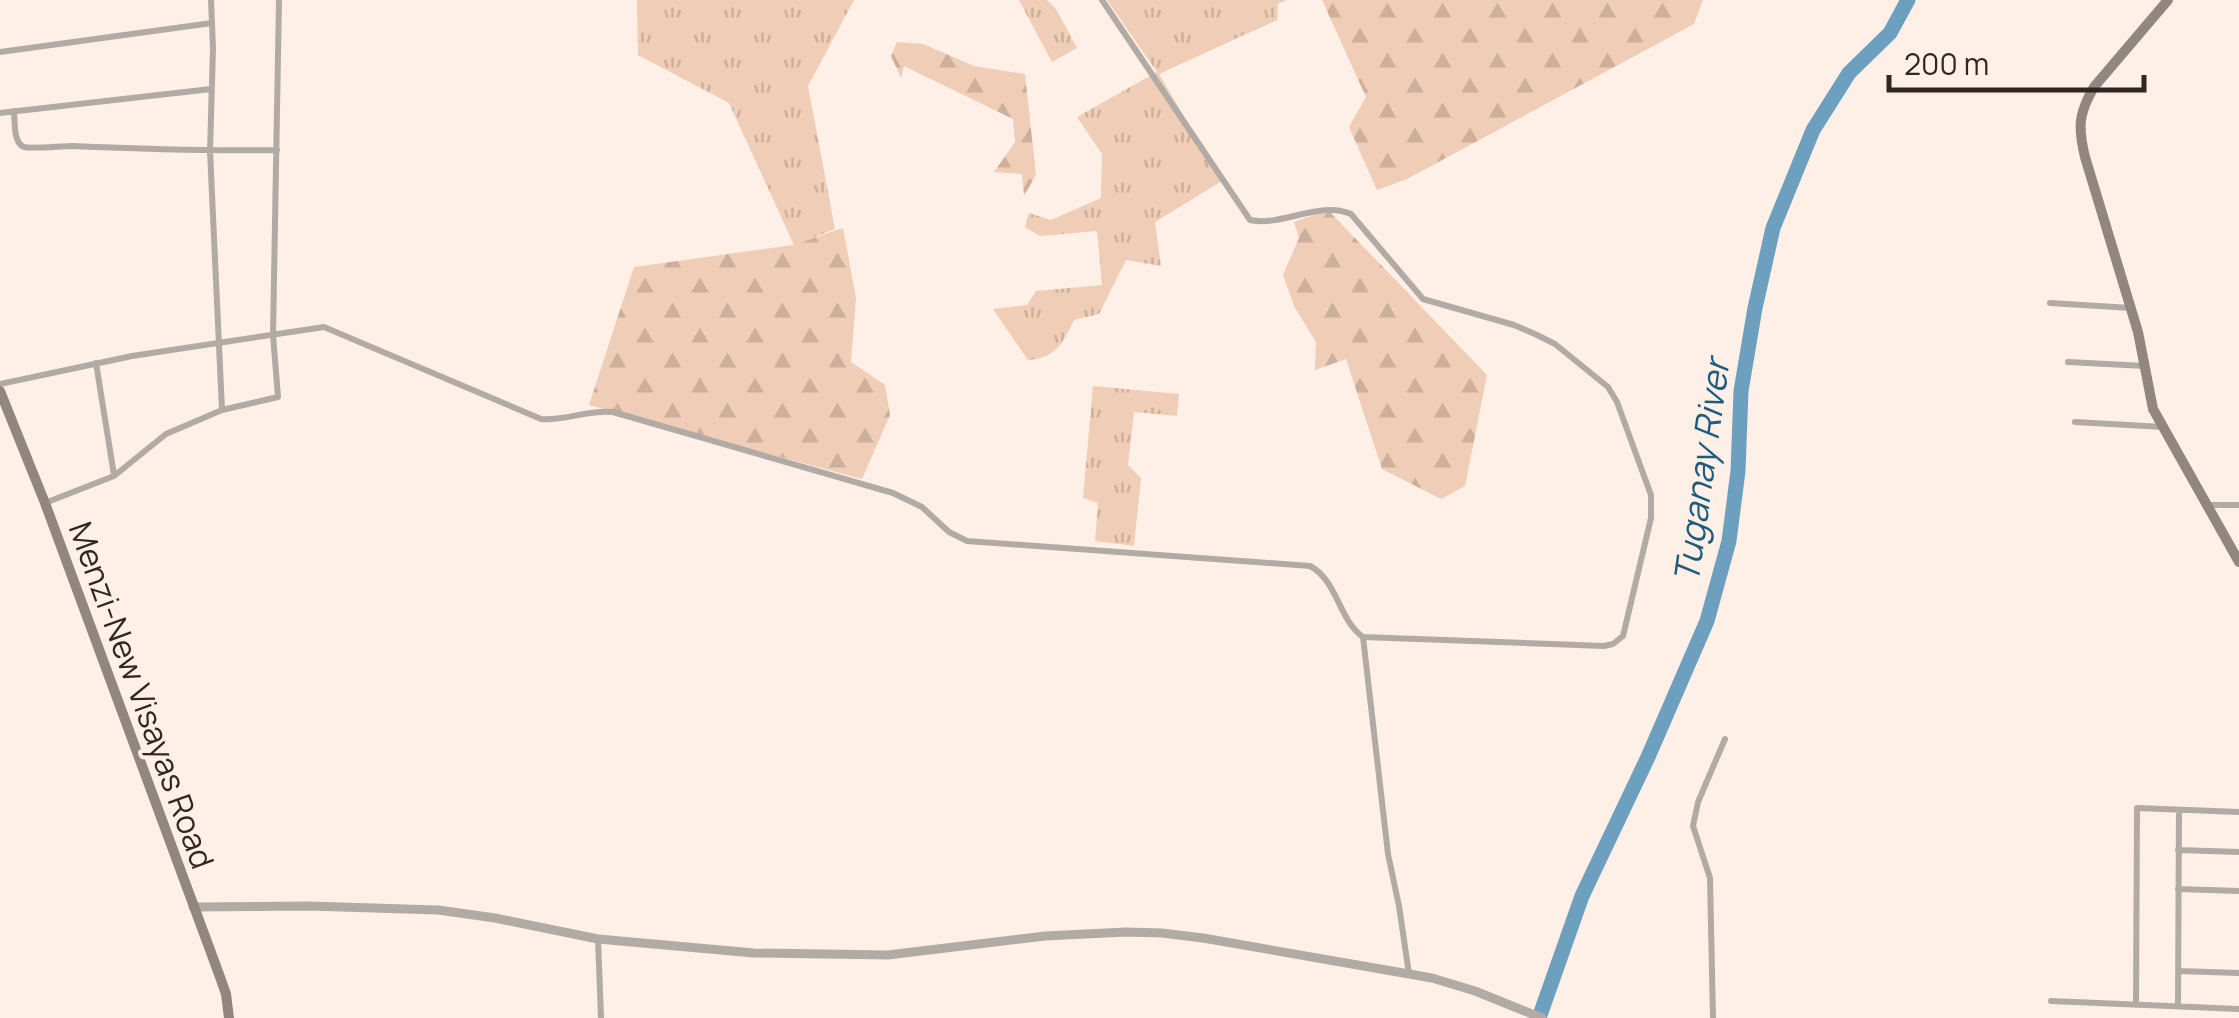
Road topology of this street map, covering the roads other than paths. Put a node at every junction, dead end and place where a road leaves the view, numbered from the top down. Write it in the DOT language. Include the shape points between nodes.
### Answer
graph roads {
  1 [pos="211,0"];
  2 [pos="279,0"];
  3 [pos="1102,0"];
  4 [pos="2168,0"];
  5 [pos="212,24"];
  6 [pos="0,52"];
  7 [pos="211,90"];
  8 [pos="14,111"];
  9 [pos="0,112"];
  10 [pos="210,150"];
  11 [pos="276,150"];
  12 [pos="2050,303"];
  13 [pos="2130,308"];
  14 [pos="274,335"];
  15 [pos="218,344"];
  16 [pos="2068,362"];
  17 [pos="96,363"];
  18 [pos="2145,366"];
  19 [pos="0,384"];
  20 [pos="0,391"];
  21 [pos="222,410"];
  22 [pos="2075,422"];
  23 [pos="2163,427"];
  24 [pos="114,476"];
  25 [pos="45,503"];
  26 [pos="2208,505"];
  27 [pos="2239,506"];
  28 [pos="2239,562"];
  29 [pos="1363,636"];
  30 [pos="1725,739"];
  31 [pos="2178,810"];
  32 [pos="2239,812"];
  33 [pos="2178,850"];
  34 [pos="2239,852"];
  35 [pos="2178,889"];
  36 [pos="2239,892"];
  37 [pos="193,907"];
  38 [pos="598,939"];
  39 [pos="2179,971"];
  40 [pos="2239,973"];
  41 [pos="1408,974"];
  42 [pos="2051,1001"];
  43 [pos="2136,1005"];
  44 [pos="2178,1006"];
  45 [pos="2239,1009"];
  46 [pos="229,1018"];
  47 [pos="601,1018"];
  48 [pos="1542,1018"];
  49 [pos="1712,1018"];
  1 -- 5 [label="street"];
  2 -- 11 [label="street"];
  3 -- 29 [label="street" via="1250,220 1334,210 1351,214 1424,299 1555,344 1617,402 1652,507 1623,636 1604,646"];
  4 -- 13 [label="main road" via="2094,88 2081,114 2085,158"];
  5 -- 6 [label="street"];
  5 -- 7 [label="street"];
  7 -- 8 [label="street"];
  7 -- 10 [label="street"];
  8 -- 9 [label="street"];
  8 -- 10 [label="street" via="26,148"];
  10 -- 11 [label="street"];
  10 -- 15 [label="street"];
  11 -- 14 [label="street"];
  12 -- 13 [label="street"];
  13 -- 18 [label="main road"];
  14 -- 15 [label="street"];
  14 -- 21 [label="street" via="278,396"];
  14 -- 29 [label="street" via="324,327 541,418 614,412 893,492 967,541 1310,566"];
  15 -- 17 [label="street"];
  15 -- 21 [label="street"];
  16 -- 18 [label="street"];
  17 -- 19 [label="street"];
  17 -- 24 [label="street"];
  18 -- 23 [label="main road"];
  20 -- 25 [label="main road, Menzi-New Visayas Road"];
  21 -- 24 [label="street" via="166,434"];
  22 -- 23 [label="street"];
  23 -- 26 [label="main road"];
  24 -- 25 [label="street"];
  25 -- 37 [label="main road, Menzi-New Visayas Road"];
  26 -- 27 [label="street"];
  26 -- 28 [label="main road"];
  29 -- 41 [label="street"];
  30 -- 49 [label="street" via="1693,826 1710,878"];
  31 -- 32 [label="street"];
  31 -- 33 [label="street"];
  31 -- 43 [label="street" via="2137,808"];
  33 -- 34 [label="street"];
  33 -- 35 [label="street"];
  35 -- 36 [label="street"];
  35 -- 39 [label="street"];
  37 -- 38 [label="street" via="438,910"];
  37 -- 46 [label="main road, Menzi-New Visayas Road"];
  38 -- 41 [label="street" via="754,954 888,955 1045,936 1162,933"];
  38 -- 47 [label="street"];
  39 -- 40 [label="street"];
  39 -- 44 [label="street"];
  41 -- 48 [label="street" via="1476,991"];
  42 -- 43 [label="street"];
  43 -- 44 [label="street"];
  44 -- 45 [label="street"];
}
